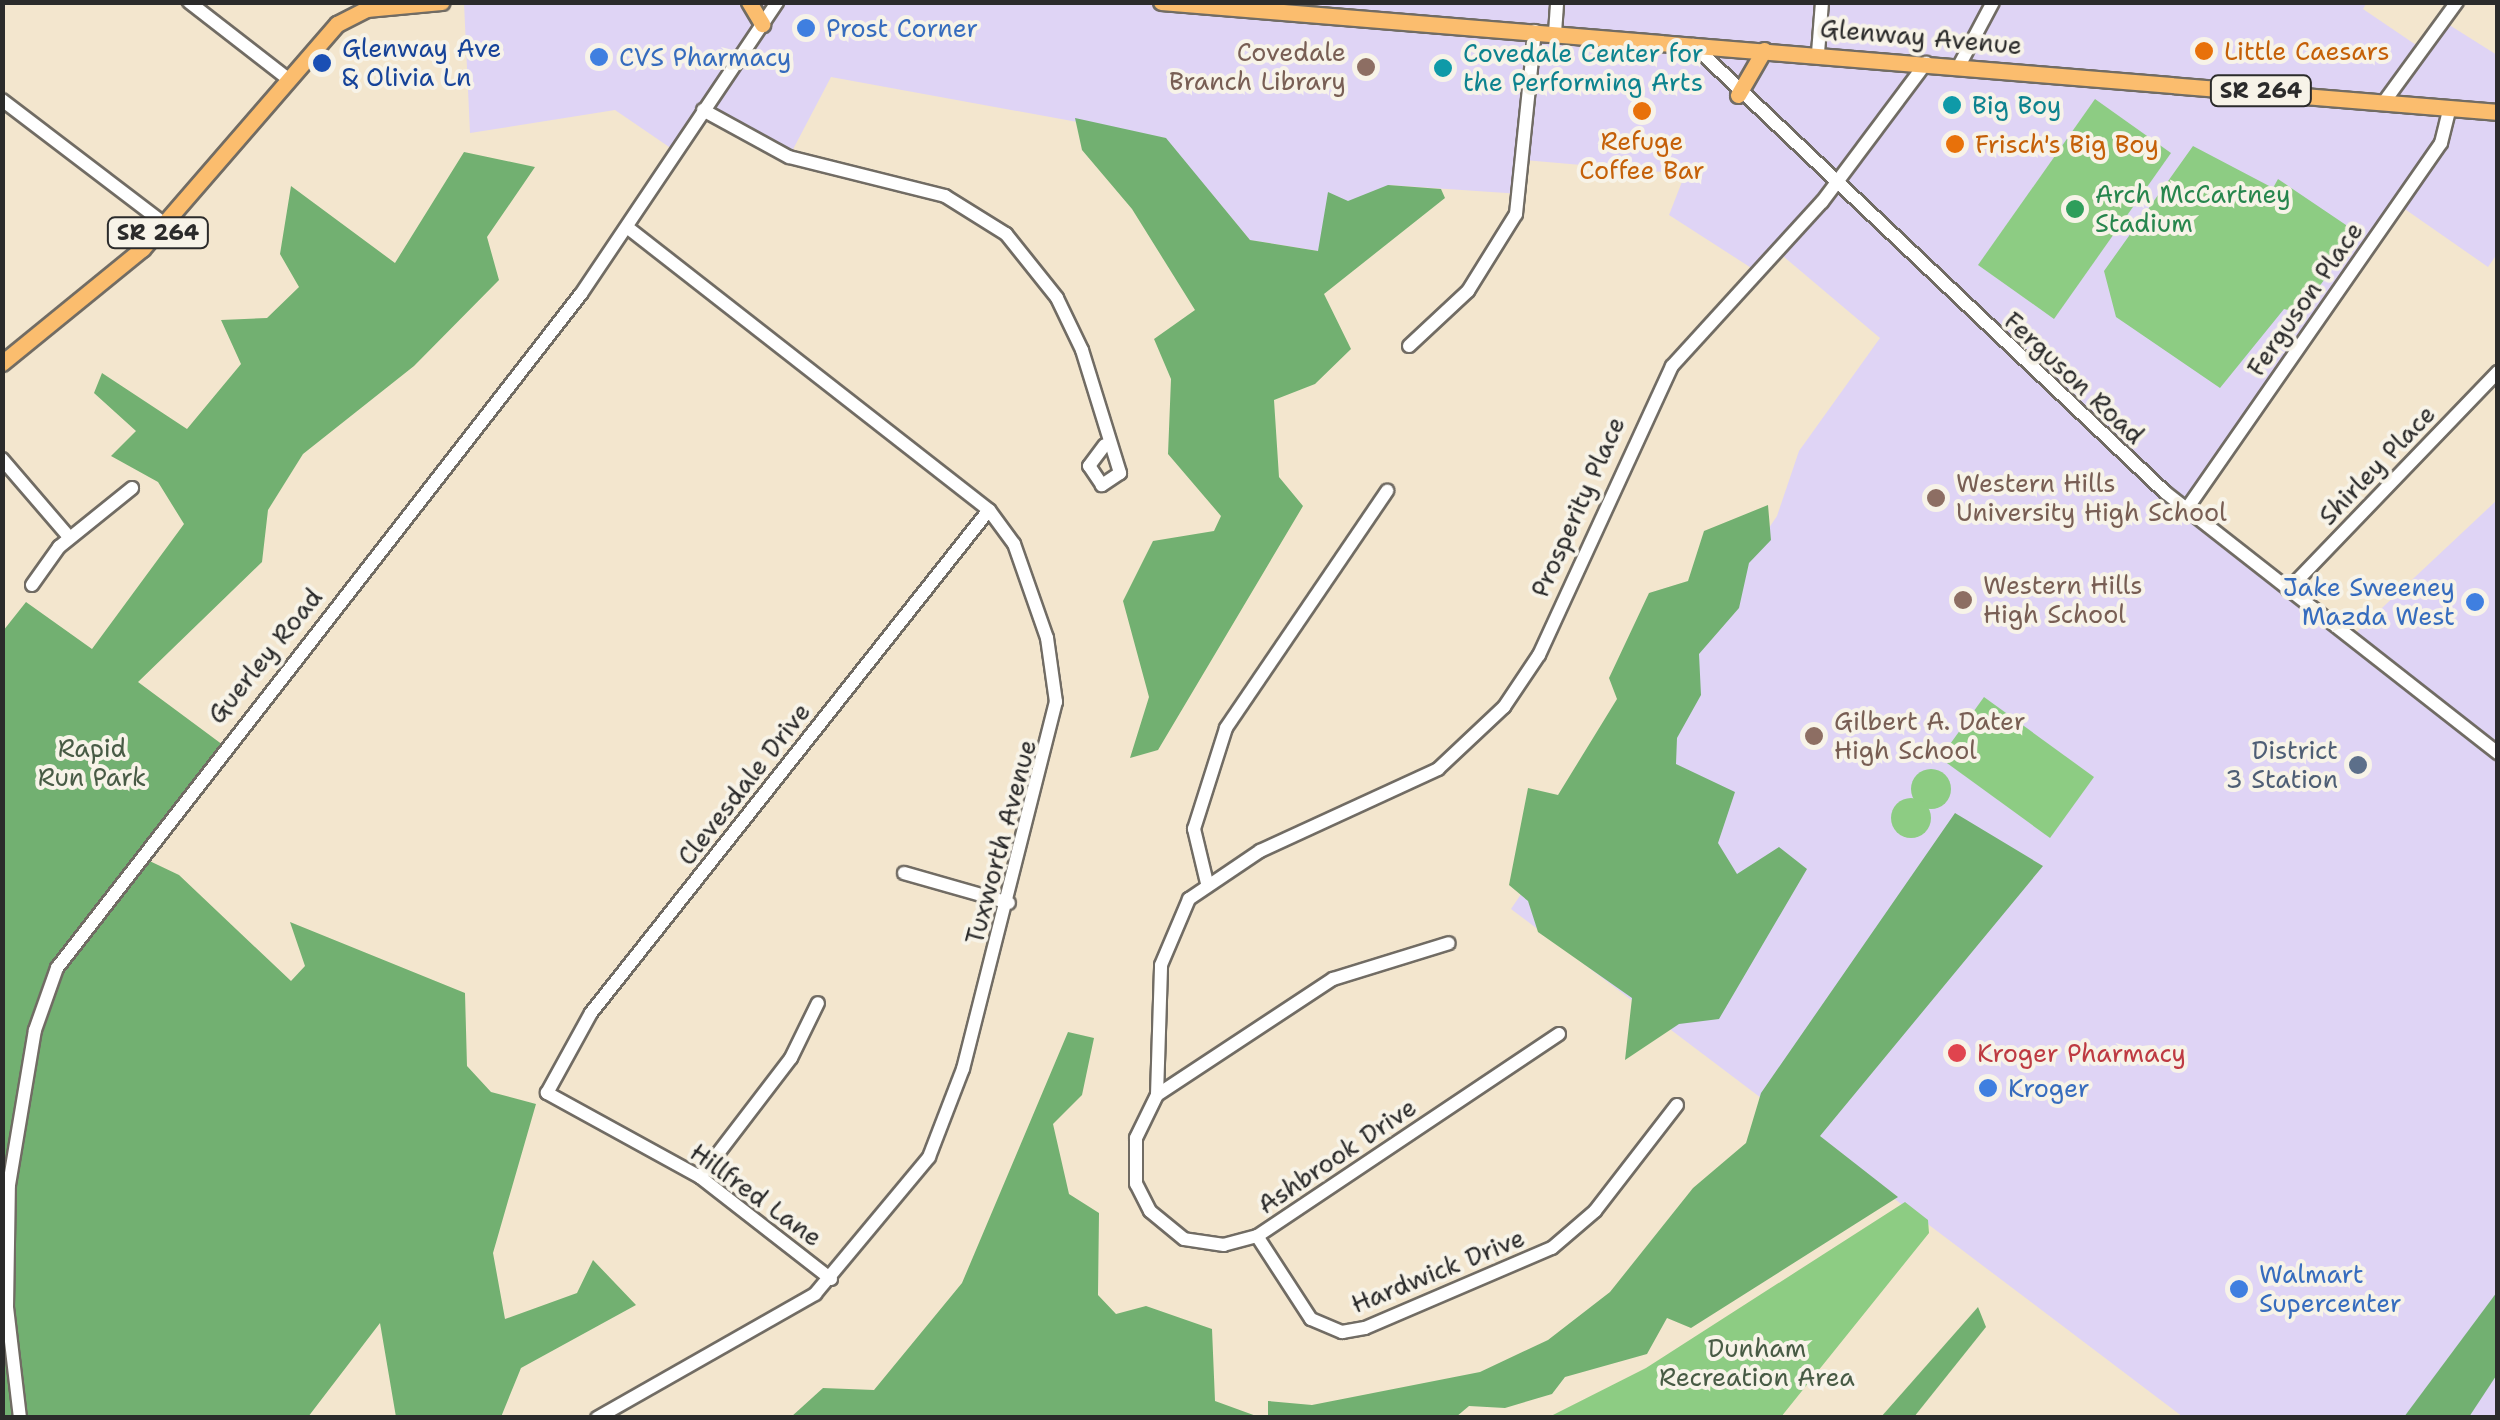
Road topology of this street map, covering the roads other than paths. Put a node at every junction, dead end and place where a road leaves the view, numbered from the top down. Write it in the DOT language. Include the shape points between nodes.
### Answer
graph roads {
  1 [pos="190,2"];
  2 [pos="442,2"];
  3 [pos="749,2"];
  4 [pos="777,2"];
  5 [pos="1161,2"];
  6 [pos="1558,2"];
  7 [pos="1822,2"];
  8 [pos="1993,2"];
  9 [pos="2457,2"];
  10 [pos="1219,5"];
  11 [pos="762,24"];
  12 [pos="1535,32"];
  13 [pos="1555,33"];
  14 [pos="1693,45"];
  15 [pos="1764,50"];
  16 [pos="1818,53"];
  17 [pos="1926,63"];
  18 [pos="1960,66"];
  19 [pos="288,78"];
  20 [pos="1738,95"];
  21 [pos="2,100"];
  22 [pos="2384,102"];
  23 [pos="2450,108"];
  24 [pos="703,110"];
  25 [pos="2498,112"];
  26 [pos="1835,186"];
  27 [pos="166,226"];
  28 [pos="628,228"];
  29 [pos="1409,346"];
  30 [pos="2,363"];
  31 [pos="2498,372"];
  32 [pos="1104,445"];
  33 [pos="2,459"];
  34 [pos="132,488"];
  35 [pos="1387,491"];
  36 [pos="989,510"];
  37 [pos="2186,510"];
  38 [pos="69,537"];
  39 [pos="32,585"];
  40 [pos="2288,590"];
  41 [pos="2498,753"];
  42 [pos="904,872"];
  43 [pos="1207,883"];
  44 [pos="1009,903"];
  45 [pos="1449,943"];
  46 [pos="818,1003"];
  47 [pos="1559,1034"];
  48 [pos="547,1093"];
  49 [pos="1157,1095"];
  50 [pos="1677,1105"];
  51 [pos="700,1176"];
  52 [pos="1258,1236"];
  53 [pos="831,1278"];
  54 [pos="20,1418"];
  55 [pos="597,1418"];
  1 -- 19 [label="street"];
  2 -- 19 [label="main road, SR 264" via="353,14"];
  3 -- 11 [label="main road"];
  4 -- 11 [label="street, Guerley Road"];
  5 -- 10 [label="main road, Glenway Avenue / SR 264"];
  6 -- 13 [label="street"];
  7 -- 16 [label="street"];
  8 -- 18 [label="street"];
  9 -- 22 [label="street"];
  10 -- 12 [label="main road, Glenway Avenue / SR 264"];
  11 -- 24 [label="street, Guerley Road"];
  12 -- 13 [label="main road, Glenway Avenue / SR 264"];
  12 -- 29 [label="street" via="1516,214 1468,291"];
  13 -- 14 [label="main road, Glenway Avenue / SR 264"];
  14 -- 15 [label="main road, Glenway Avenue / SR 264"];
  14 -- 20 [label="street, Ferguson Road"];
  15 -- 16 [label="main road, Glenway Avenue / SR 264"];
  15 -- 20 [label="main road"];
  16 -- 17 [label="main road, Glenway Avenue / SR 264"];
  17 -- 18 [label="main road, Glenway Avenue / SR 264"];
  17 -- 26 [label="street, Prosperity Place"];
  18 -- 22 [label="main road, Glenway Avenue / SR 264"];
  19 -- 27 [label="main road, SR 264"];
  20 -- 26 [label="street, Ferguson Road"];
  21 -- 27 [label="street"];
  22 -- 23 [label="main road, Glenway Avenue / SR 264"];
  23 -- 25 [label="main road, Glenway Avenue / SR 264"];
  23 -- 37 [label="street, Ferguson Place" via="2441,143"];
  24 -- 28 [label="street, Guerley Road"];
  24 -- 32 [label="street" via="789,157 945,196 1006,234 1072,326"];
  26 -- 37 [label="street, Ferguson Road"];
  26 -- 43 [label="street, Prosperity Place" via="1664,377 1538,654 1486,728 1408,786"];
  27 -- 30 [label="main road, SR 264"];
  28 -- 36 [label="street, Tuxworth Avenue"];
  28 -- 54 [label="street, Guerley Road" via="56,968 35,1030 9,1185 7,1307"];
  31 -- 40 [label="street, Shirley Place"];
  33 -- 38 [label="street"];
  34 -- 38 [label="street"];
  35 -- 43 [label="street" via="1226,728 1194,829"];
  36 -- 44 [label="street, Tuxworth Avenue" via="1014,544 1042,622 1056,702"];
  36 -- 48 [label="street, Clevesdale Drive" via="591,1013"];
  37 -- 40 [label="street, Ferguson Road"];
  38 -- 39 [label="street"];
  40 -- 41 [label="street, Ferguson Road"];
  42 -- 44 [label="street"];
  43 -- 49 [label="street, Ashbrook Drive" via="1166,942"];
  44 -- 53 [label="street, Tuxworth Avenue" via="940,1136"];
  45 -- 49 [label="street" via="1334,978"];
  46 -- 51 [label="street" via="792,1058"];
  47 -- 52 [label="street, Ashbrook Drive"];
  48 -- 51 [label="street, Hillfred Lane"];
  49 -- 52 [label="street, Ashbrook Drive" via="1133,1159 1150,1211 1195,1243"];
  50 -- 52 [label="street, Hardwick Drive" via="1595,1212 1552,1248 1365,1328 1331,1330 1310,1319"];
  51 -- 53 [label="street, Hillfred Lane"];
  53 -- 55 [label="street, Tuxworth Avenue" via="797,1308 702,1350"];
}
